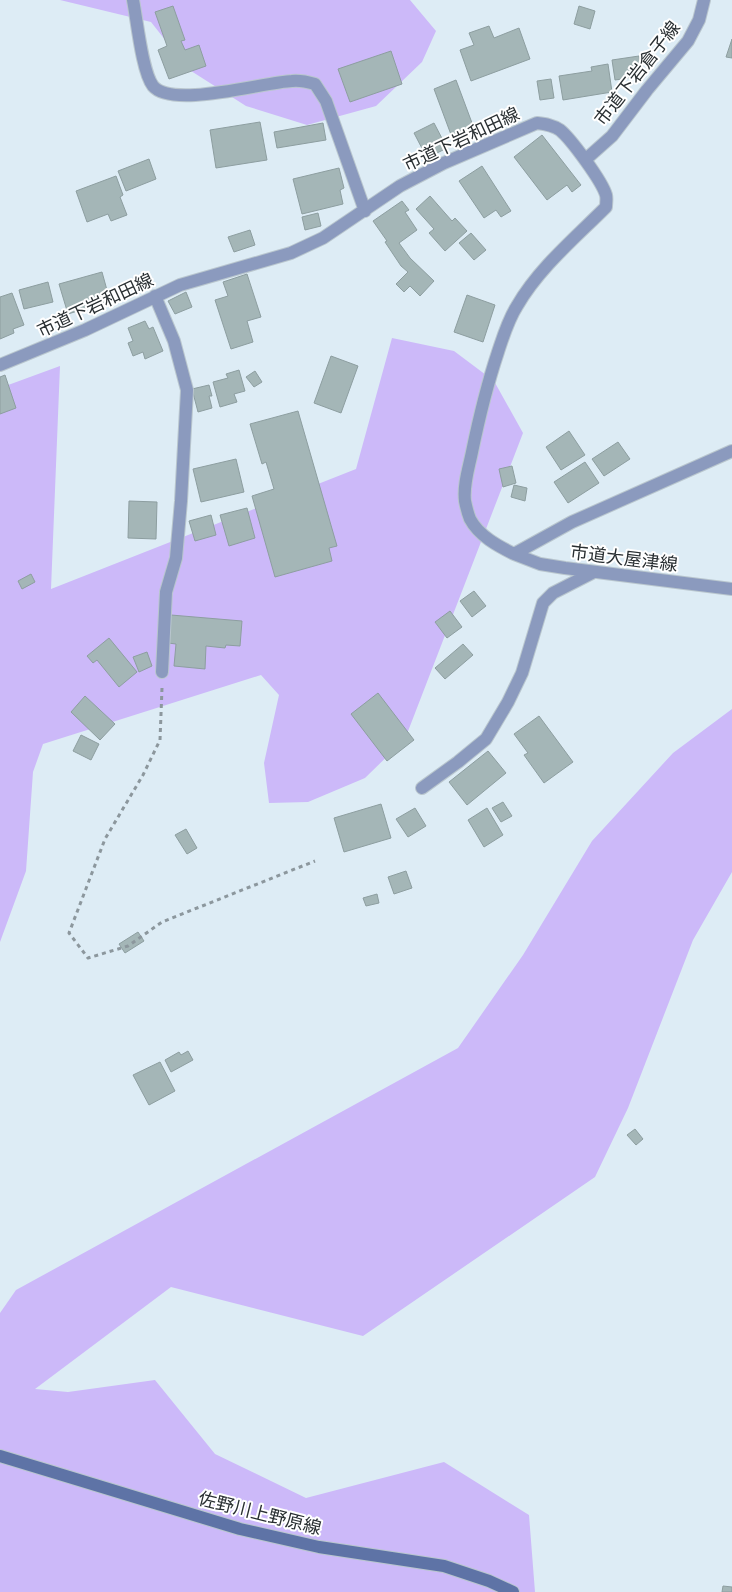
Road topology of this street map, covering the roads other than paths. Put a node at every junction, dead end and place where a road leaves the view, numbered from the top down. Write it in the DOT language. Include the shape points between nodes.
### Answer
graph roads {
  1 [pos="133,0"];
  2 [pos="704,0"];
  3 [pos="585,160"];
  4 [pos="365,211"];
  5 [pos="155,296"];
  6 [pos="0,366"];
  7 [pos="732,451"];
  8 [pos="514,554"];
  9 [pos="594,572"];
  10 [pos="732,589"];
  11 [pos="162,672"];
  12 [pos="422,788"];
  13 [pos="0,1456"];
  14 [pos="513,1592"];
  1 -- 4 [label="street" via="147,74 153,86 162,93 199,95 293,81 315,84 326,101"];
  2 -- 3 [label="street, 市道下岩倉子線" via="699,20 688,41 612,136"];
  3 -- 4 [label="street, 市道下岩和田線" via="560,130 537,123 444,163 400,186"];
  3 -- 8 [label="street, 市道下岩和田線" via="601,183 606,207 543,272 517,306 488,381 466,484 465,501 470,519 492,543"];
  4 -- 5 [label="street, 市道下岩和田線" via="323,238 291,253 180,285"];
  5 -- 6 [label="street, 市道下岩和田線" via="86,330"];
  5 -- 11 [label="street" via="174,341 187,390 176,558 166,592"];
  7 -- 8 [label="street" via="572,522"];
  8 -- 9 [label="street, 市道大屋津線" via="540,564"];
  9 -- 10 [label="street, 市道大屋津線"];
  9 -- 12 [label="street" via="553,593 543,603 522,673 486,739"];
  13 -- 14 [label="main road, 佐野川上野原線" via="240,1529 319,1547 444,1566"];
}
